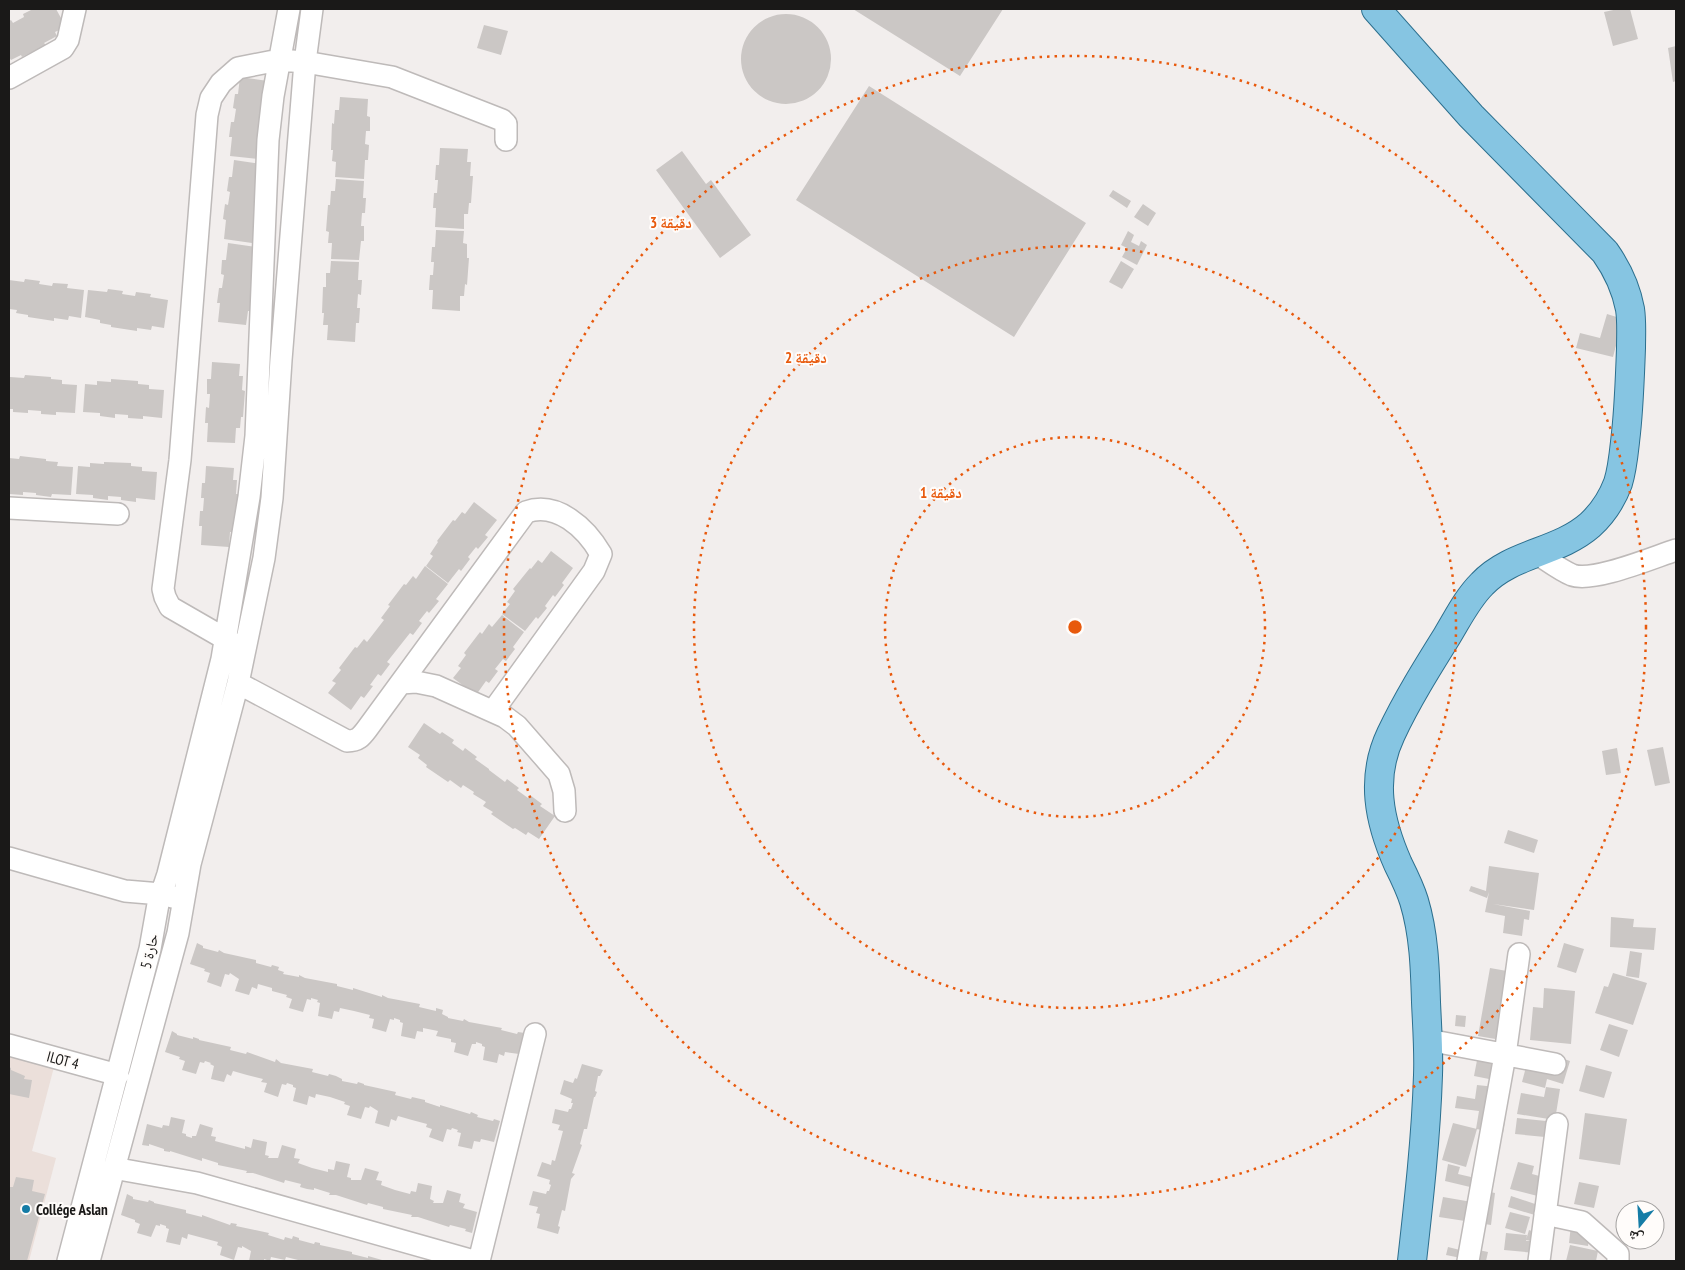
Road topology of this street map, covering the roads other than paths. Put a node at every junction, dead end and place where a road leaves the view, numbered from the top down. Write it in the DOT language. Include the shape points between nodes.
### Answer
graph roads {
  1 [pos="75,9"];
  2 [pos="289,9"];
  3 [pos="312,9"];
  4 [pos="1376,9"];
  5 [pos="279,60"];
  6 [pos="305,62"];
  7 [pos="9,78"];
  8 [pos="506,140"];
  9 [pos="9,508"];
  10 [pos="118,514"];
  11 [pos="1676,550"];
  12 [pos="1536,553"];
  13 [pos="226,639"];
  14 [pos="246,649"];
  15 [pos="238,683"];
  16 [pos="401,683"];
  17 [pos="493,711"];
  18 [pos="565,811"];
  19 [pos="9,858"];
  20 [pos="125,891"];
  21 [pos="161,894"];
  22 [pos="184,901"];
  23 [pos="156,915"];
  24 [pos="180,923"];
  25 [pos="1519,954"];
  26 [pos="535,1034"];
  27 [pos="1428,1040"];
  28 [pos="9,1045"];
  29 [pos="1505,1056"];
  30 [pos="1555,1064"];
  31 [pos="118,1075"];
  32 [pos="1557,1124"];
  33 [pos="114,1168"];
  34 [pos="1545,1214"];
  35 [pos="68,1261"];
  36 [pos="89,1261"];
  37 [pos="474,1261"];
  38 [pos="479,1261"];
  39 [pos="1412,1261"];
  40 [pos="1468,1261"];
  41 [pos="1539,1261"];
  42 [pos="1618,1261"];
  1 -- 7 [label="street" via="63,48"];
  2 -- 5 [label="street, حارة 5"];
  3 -- 6 [label="street, حارة 5"];
  4 -- 12 [label="main road" via="1471,116 1605,252 1626,294 1631,324 1630,390 1618,483 1607,505 1591,524 1564,542"];
  5 -- 6 [label="street"];
  5 -- 13 [label="street, حارة 5" via="268,140 256,436 250,497"];
  5 -- 13 [label="street" via="238,68 221,83 211,98 207,115 180,460 163,589 170,607"];
  6 -- 8 [label="street" via="392,77 502,120 506,124"];
  6 -- 14 [label="street, حارة 5" via="272,498"];
  9 -- 10 [label="street"];
  11 -- 12 [label="street" via="1626,567 1585,576 1573,575"];
  12 -- 27 [label="main road" via="1508,563 1473,594 1423,673 1391,734 1380,767 1378,802 1382,820 1420,922"];
  13 -- 14 [label="street"];
  13 -- 21 [label="street, حارة 5"];
  14 -- 15 [label="street, حارة 5"];
  15 -- 16 [label="street" via="348,741 361,738"];
  15 -- 22 [label="street, حارة 5" via="190,864"];
  16 -- 17 [label="street" via="429,683"];
  16 -- 17 [label="street" via="526,512 551,510 572,520 592,538 601,554 594,571"];
  17 -- 18 [label="street" via="516,726 559,774"];
  19 -- 20 [label="street"];
  20 -- 21 [label="street"];
  20 -- 23 [label="street"];
  21 -- 22 [label="street"];
  21 -- 23 [label="street, حارة 5"];
  22 -- 24 [label="street, حارة 5"];
  23 -- 24 [label="street"];
  23 -- 31 [label="street, حارة 5"];
  24 -- 33 [label="street, حارة 5"];
  25 -- 29 [label="street"];
  26 -- 38 [label="street"];
  27 -- 29 [label="street"];
  27 -- 39 [label="main road" via="1420,1189"];
  28 -- 31 [label="street, ILOT 4"];
  29 -- 30 [label="street"];
  29 -- 40 [label="street"];
  31 -- 35 [label="street, حارة 5"];
  32 -- 34 [label="street"];
  33 -- 36 [label="street, حارة 5"];
  33 -- 37 [label="street" via="198,1183"];
  34 -- 41 [label="street"];
  34 -- 42 [label="street" via="1582,1222 1618,1254"];
}
